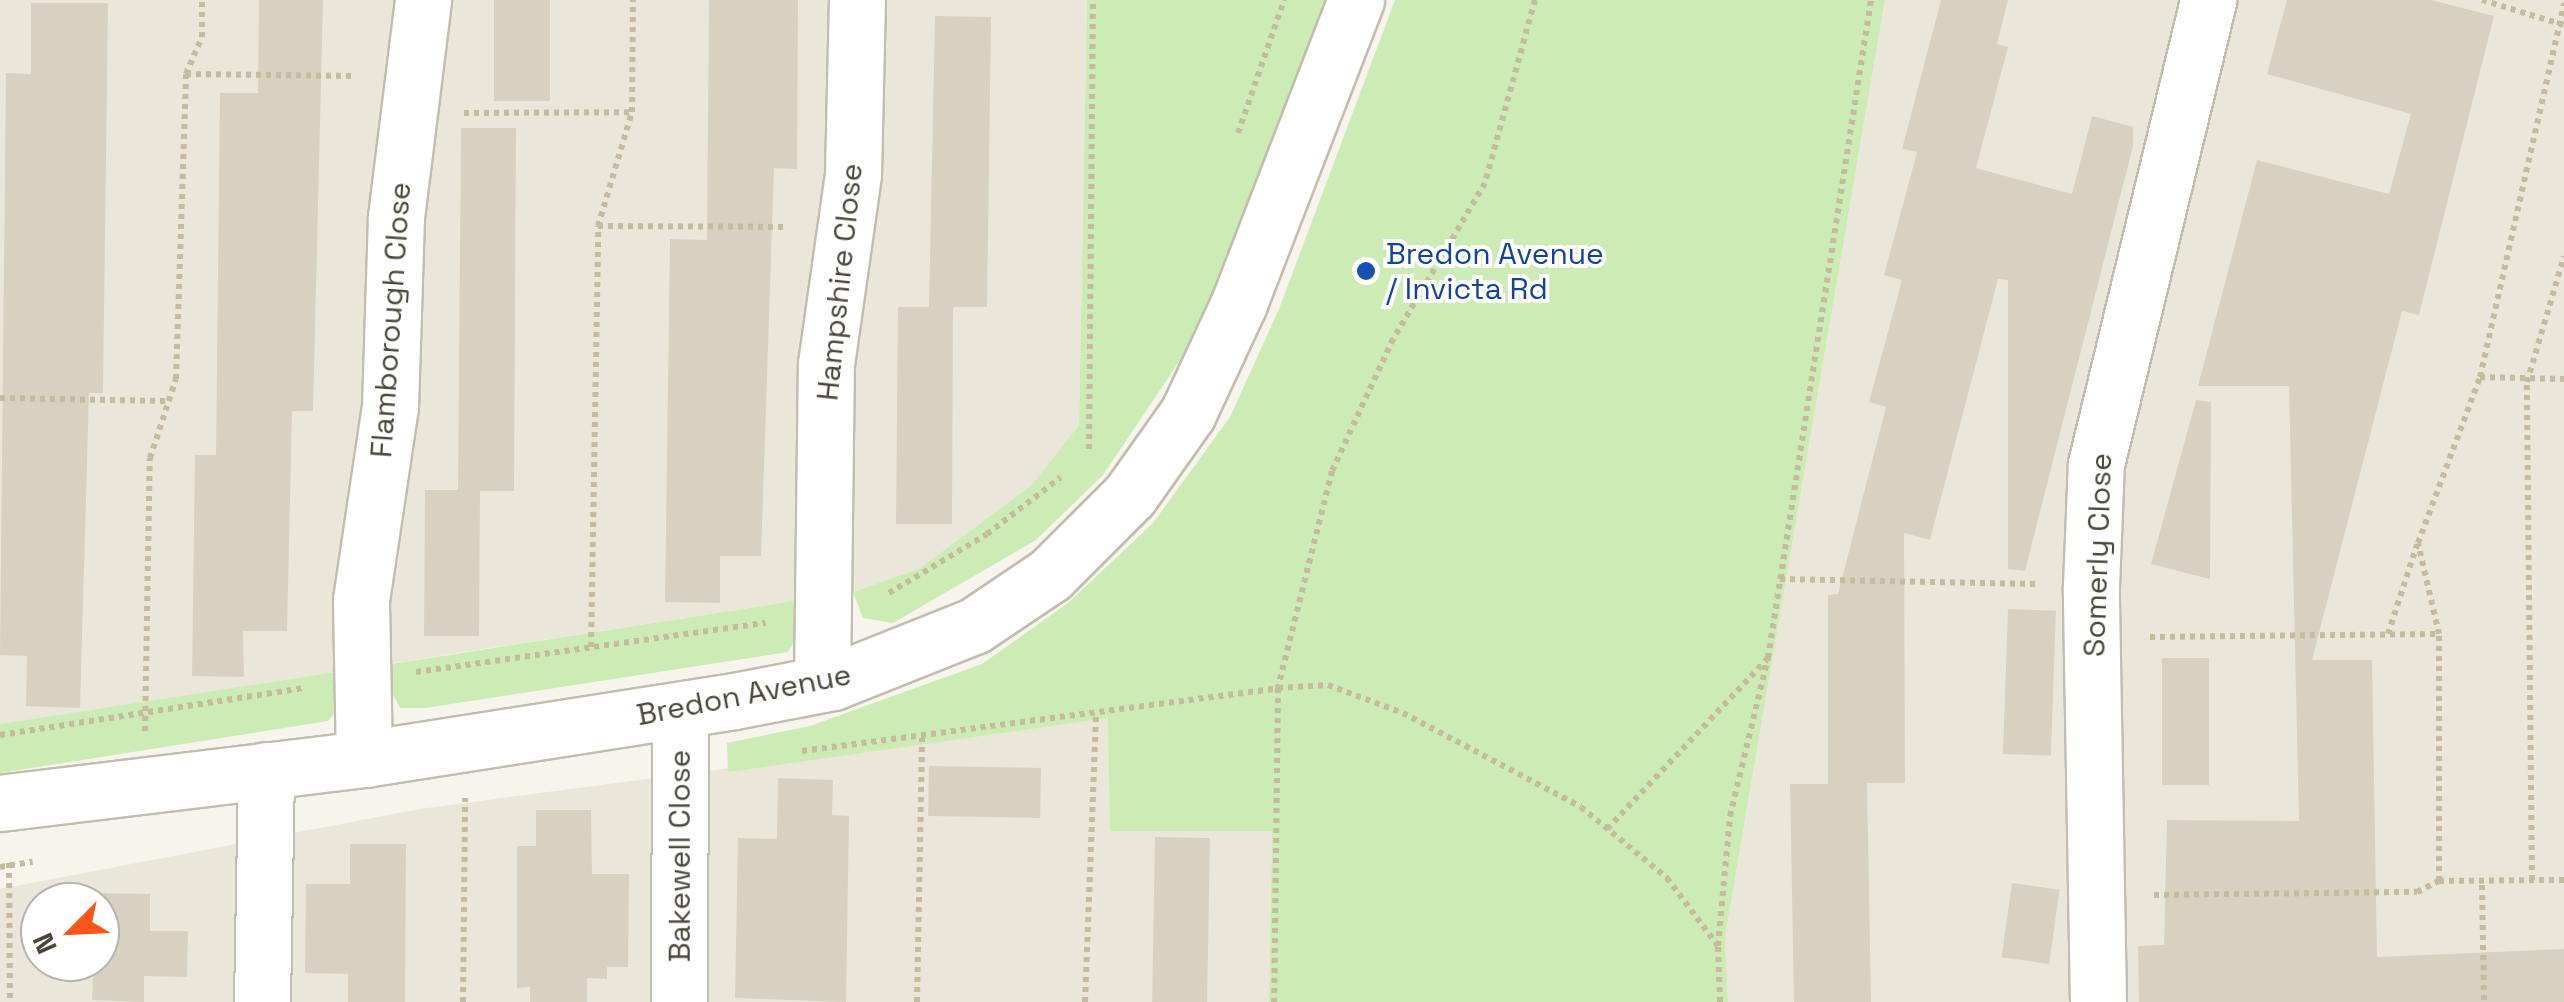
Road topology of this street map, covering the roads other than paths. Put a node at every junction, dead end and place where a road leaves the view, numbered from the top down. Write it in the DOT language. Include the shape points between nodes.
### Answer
graph roads {
  1 [pos="423,0"];
  2 [pos="857,0"];
  3 [pos="1356,0"];
  4 [pos="2208,0"];
  5 [pos="822,684"];
  6 [pos="680,710"];
  7 [pos="364,759"];
  8 [pos="266,770"];
  9 [pos="4,802"];
  10 [pos="262,1002"];
  11 [pos="678,1002"];
  12 [pos="2098,1002"];
  1 -- 7 [label="street, Flamborough Close" via="396,217 390,407 361,600"];
  2 -- 5 [label="street, Hampshire Close" via="853,174 826,364"];
  3 -- 5 [label="street, Bredon Avenue" via="1239,303 1188,413 1130,495 1050,575 974,626 906,658"];
  4 -- 12 [label="street, Somerly Close" via="2096,464"];
  5 -- 6 [label="street, Bredon Avenue"];
  6 -- 7 [label="street, Bredon Avenue"];
  6 -- 11 [label="street, Bakewell Close"];
  7 -- 8 [label="street, Bredon Avenue"];
  8 -- 9 [label="street, Bredon Avenue"];
  8 -- 10 [label="street"];
}
